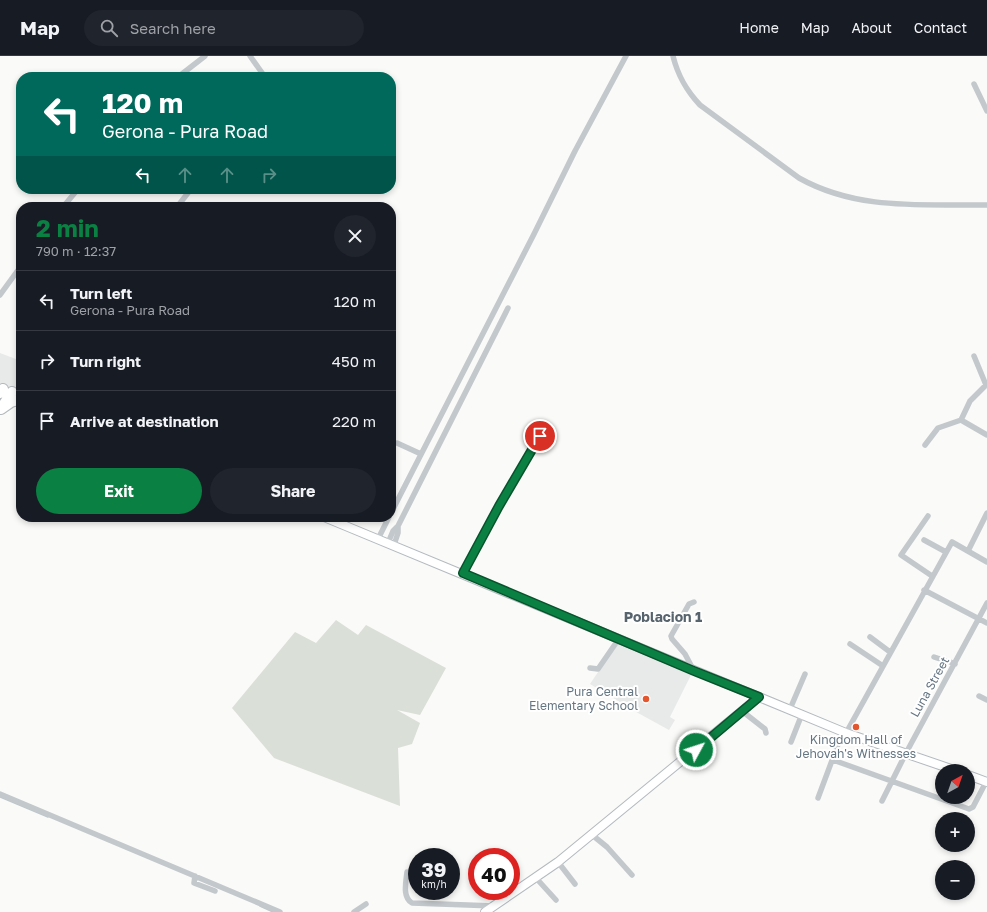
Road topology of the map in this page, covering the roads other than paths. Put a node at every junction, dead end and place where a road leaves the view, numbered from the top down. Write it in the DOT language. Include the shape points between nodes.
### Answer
graph roads {
  1 [pos="205,56"];
  2 [pos="250,56"];
  3 [pos="626,56"];
  4 [pos="673,56"];
  5 [pos="184,72"];
  6 [pos="261,72"];
  7 [pos="974,84"];
  8 [pos="987,111"];
  9 [pos="74,194"];
  10 [pos="187,194"];
  11 [pos="67,202"];
  12 [pos="181,202"];
  13 [pos="987,205"];
  14 [pos="16,273"];
  15 [pos="0,295"];
  16 [pos="508,308"];
  17 [pos="974,356"];
  18 [pos="986,384"];
  19 [pos="9,393"];
  20 [pos="0,410"];
  21 [pos="961,420"];
  22 [pos="987,435"];
  23 [pos="540,436"];
  24 [pos="397,443"];
  25 [pos="925,445"];
  26 [pos="421,454"];
  27 [pos="396,503"];
  28 [pos="987,514"];
  29 [pos="928,516"];
  30 [pos="336,522"];
  31 [pos="386,522"];
  32 [pos="985,523"];
  33 [pos="378,539"];
  34 [pos="924,540"];
  35 [pos="391,544"];
  36 [pos="968,551"];
  37 [pos="946,552"];
  38 [pos="987,562"];
  39 [pos="463,573"];
  40 [pos="932,576"];
  41 [pos="924,590"];
  42 [pos="694,602"];
  43 [pos="987,603"];
  44 [pos="979,619"];
  45 [pos="987,623"];
  46 [pos="870,637"];
  47 [pos="618,640"];
  48 [pos="850,644"];
  49 [pos="890,652"];
  50 [pos="934,657"];
  51 [pos="955,664"];
  52 [pos="883,666"];
  53 [pos="590,668"];
  54 [pos="694,671"];
  55 [pos="805,674"];
  56 [pos="979,696"];
  57 [pos="759,697"];
  58 [pos="987,700"];
  59 [pos="790,709"];
  60 [pos="742,711"];
  61 [pos="802,714"];
  62 [pos="766,733"];
  63 [pos="846,733"];
  64 [pos="790,742"];
  65 [pos="906,753"];
  66 [pos="833,760"];
  67 [pos="937,764"];
  68 [pos="975,777"];
  69 [pos="891,781"];
  70 [pos="987,781"];
  71 [pos="0,794"];
  72 [pos="818,798"];
  73 [pos="882,801"];
  74 [pos="591,834"];
  75 [pos="558,862"];
  76 [pos="407,872"];
  77 [pos="632,875"];
  78 [pos="195,878"];
  79 [pos="536,878"];
  80 [pos="575,884"];
  81 [pos="215,891"];
  82 [pos="556,900"];
  83 [pos="366,904"];
  84 [pos="495,906"];
  85 [pos="280,912"];
  86 [pos="354,912"];
  87 [pos="486,912"];
  1 -- 5 [label="street"];
  2 -- 6 [label="street"];
  3 -- 26 [label="street"];
  4 -- 13 [label="street" via="682,82 700,105 810,184 843,197 873,203"];
  7 -- 8 [label="street"];
  9 -- 11 [label="street"];
  10 -- 12 [label="street"];
  14 -- 15 [label="street"];
  16 -- 35 [label="street"];
  17 -- 18 [label="street"];
  18 -- 21 [label="street" via="970,401"];
  19 -- 20 [label="highway"];
  21 -- 22 [label="street"];
  21 -- 25 [label="street" via="938,428"];
  23 -- 39 [label="street"];
  24 -- 26 [label="street"];
  26 -- 27 [label="street"];
  28 -- 32 [label="street"];
  29 -- 40 [label="street" via="901,555"];
  30 -- 33 [label="main road"];
  31 -- 33 [label="street"];
  32 -- 36 [label="street"];
  33 -- 35 [label="main road"];
  34 -- 37 [label="street"];
  35 -- 39 [label="main road"];
  36 -- 37 [label="street" via="952,542"];
  36 -- 38 [label="street"];
  37 -- 40 [label="street"];
  39 -- 47 [label="main road"];
  40 -- 41 [label="street"];
  41 -- 44 [label="street"];
  41 -- 49 [label="street"];
  42 -- 54 [label="street" via="690,604 671,636"];
  43 -- 44 [label="street, Luna Street"];
  44 -- 45 [label="street"];
  44 -- 51 [label="street, Luna Street"];
  46 -- 49 [label="street"];
  47 -- 53 [label="street" via="598,669"];
  47 -- 54 [label="main road"];
  48 -- 52 [label="street"];
  49 -- 52 [label="street"];
  50 -- 51 [label="street"];
  51 -- 65 [label="street, Luna Street"];
  52 -- 63 [label="street"];
  54 -- 57 [label="main road"];
  55 -- 59 [label="street"];
  56 -- 58 [label="street"];
  57 -- 59 [label="main road"];
  57 -- 60 [label="main road"];
  59 -- 61 [label="main road"];
  60 -- 62 [label="street" via="765,729"];
  60 -- 74 [label="main road"];
  61 -- 63 [label="main road"];
  61 -- 64 [label="street"];
  63 -- 65 [label="main road"];
  63 -- 66 [label="street" via="840,739"];
  65 -- 67 [label="main road"];
  65 -- 69 [label="street, Luna Street"];
  66 -- 69 [label="street"];
  66 -- 72 [label="street"];
  68 -- 70 [label="main road"];
  69 -- 70 [label="street" via="969,808 973,807"];
  69 -- 73 [label="street, Luna Street"];
  71 -- 78 [label="street"];
  74 -- 75 [label="main road"];
  74 -- 77 [label="street" via="607,847"];
  75 -- 79 [label="main road"];
  75 -- 80 [label="street"];
  76 -- 84 [label="street" via="406,893 412,903"];
  78 -- 81 [label="street" via="195,884"];
  78 -- 85 [label="street"];
  79 -- 82 [label="street"];
  79 -- 84 [label="main road"];
  83 -- 86 [label="street"];
  84 -- 87 [label="main road"];
}
